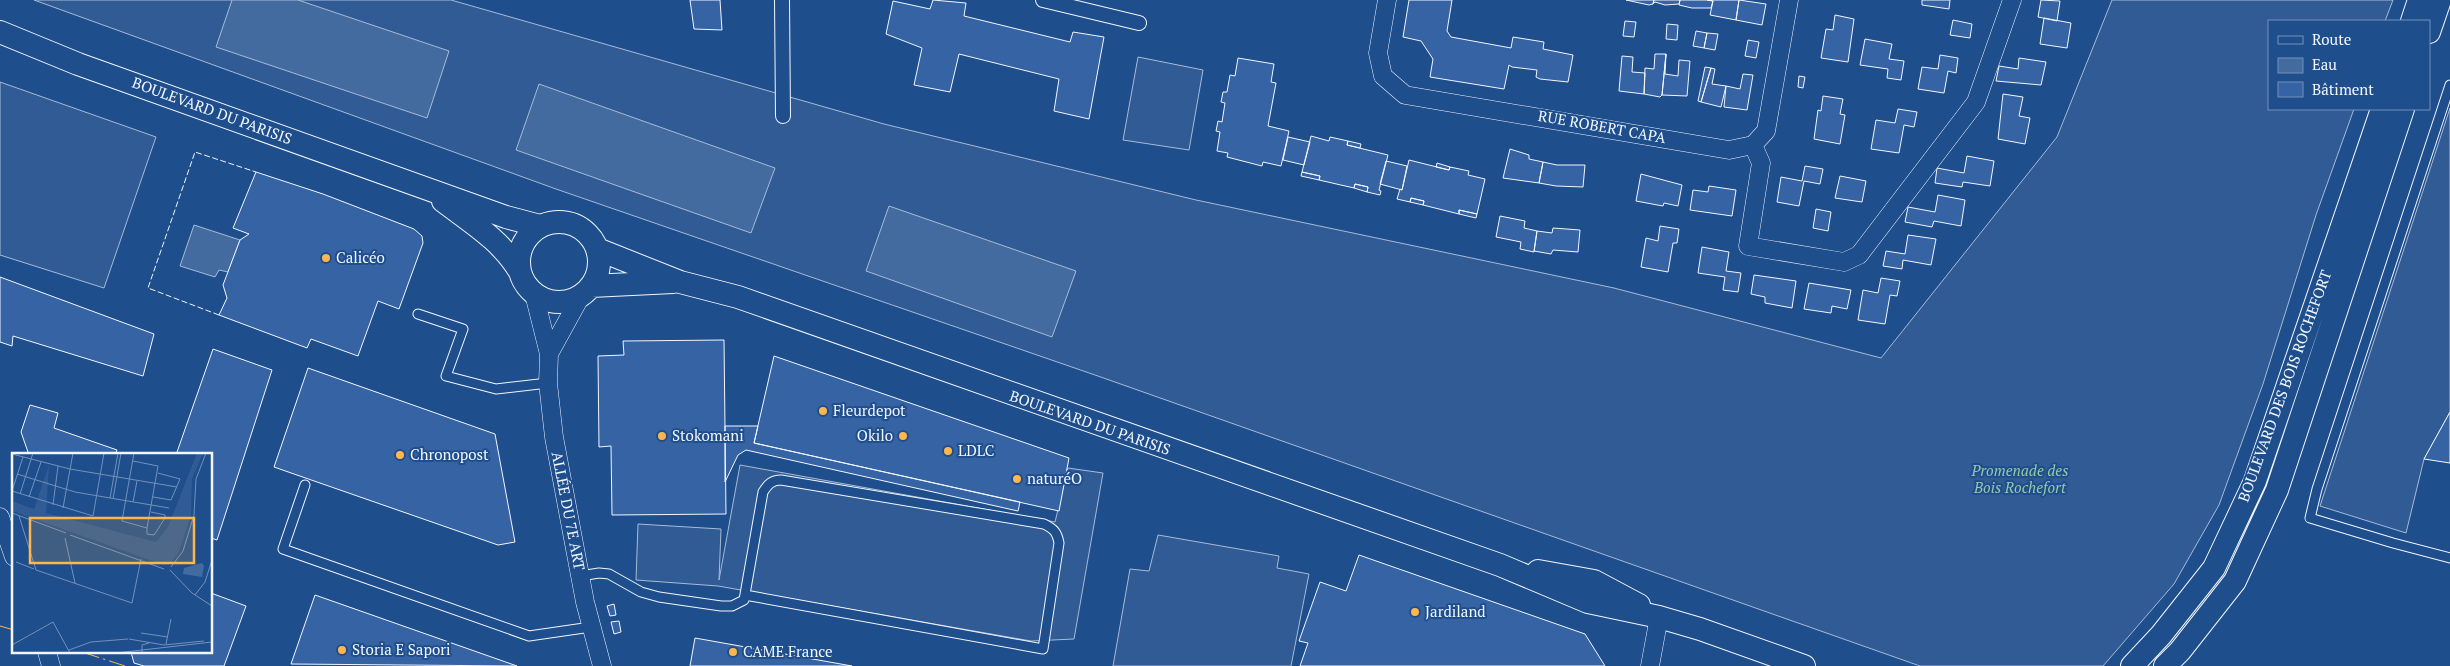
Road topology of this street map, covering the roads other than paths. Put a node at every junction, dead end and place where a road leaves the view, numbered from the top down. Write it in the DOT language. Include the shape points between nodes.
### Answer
graph roads {
  1 [pos="782,0"];
  2 [pos="1043,0"];
  3 [pos="1387,0"];
  4 [pos="1789,0"];
  5 [pos="2012,0"];
  6 [pos="2419,0"];
  7 [pos="2440,0"];
  8 [pos="2412,20"];
  9 [pos="1139,23"];
  10 [pos="2430,29"];
  11 [pos="0,32"];
  12 [pos="2450,85"];
  13 [pos="2382,110"];
  14 [pos="2403,110"];
  15 [pos="783,116"];
  16 [pos="1753,145"];
  17 [pos="425,187"];
  18 [pos="540,226"];
  19 [pos="597,249"];
  20 [pos="520,272"];
  21 [pos="680,282"];
  22 [pos="587,290"];
  23 [pos="534,294"];
  24 [pos="418,314"];
  25 [pos="549,354"];
  26 [pos="548,382"];
  27 [pos="305,485"];
  28 [pos="0,517"];
  29 [pos="12,551"];
  30 [pos="2450,558"];
  31 [pos="580,576"];
  32 [pos="745,595"];
  33 [pos="1659,617"];
  34 [pos="591,627"];
  35 [pos="602,666"];
  36 [pos="1650,666"];
  37 [pos="1804,666"];
  38 [pos="2132,666"];
  39 [pos="2165,666"];
  1 -- 15 [label="street"];
  2 -- 9 [label="street"];
  3 -- 16 [label="street, RUE ROBERT CAPA" via="1378,53 1383,76 1405,95 1729,150"];
  4 -- 16 [label="street" via="1766,130"];
  5 -- 16 [label="street" via="1976,102 1859,255 1844,262 1748,246 1762,163"];
  6 -- 8 [label="street"];
  7 -- 10 [label="street"];
  11 -- 17 [label="street, BOULEVARD DU PARISIS" via="78,64"];
  12 -- 30 [label="lane" via="2316,489 2310,518"];
  13 -- 38 [label="street, BOULEVARD DES BOIS ROCHEFORT" via="2255,481 2214,568 2162,635"];
  14 -- 39 [label="street, BOULEVARD DES BOIS ROCHEFORT" via="2277,490 2234,581"];
  17 -- 18 [label="street, BOULEVARD DU PARISIS"];
  17 -- 20 [label="street, BOULEVARD DU PARISIS" via="497,242"];
  18 -- 19 [label="street" via="560,222 580,228 590,236"];
  18 -- 20 [label="street" via="522,246"];
  19 -- 21 [label="street, BOULEVARD DU PARISIS"];
  19 -- 22 [label="street" via="597,275"];
  20 -- 23 [label="street"];
  21 -- 22 [label="street, BOULEVARD DU PARISIS"];
  21 -- 33 [label="street, BOULEVARD DU PARISIS" via="738,297 1500,565 1588,602"];
  22 -- 23 [label="street" via="571,300 559,302"];
  22 -- 25 [label="street, ALLÉE DU 7E ART"];
  23 -- 25 [label="street, ALLÉE DU 7E ART"];
  24 -- 26 [label="lane" via="462,329 446,376 496,390"];
  25 -- 26 [label="street, ALLÉE DU 7E ART"];
  26 -- 31 [label="street, ALLÉE DU 7E ART" via="554,437"];
  27 -- 34 [label="lane" via="283,549 529,636"];
  28 -- 29 [label="street"];
  31 -- 32 [label="lane" via="609,574 641,592 721,606 738,604"];
  31 -- 34 [label="street, ALLÉE DU 7E ART"];
  32 -- 32 [label="lane" via="1043,650 1059,544 1054,529 1044,524 774,480 763,492"];
  33 -- 36 [label="street"];
  33 -- 37 [label="street, BOULEVARD DU PARISIS"];
  34 -- 35 [label="street, ALLÉE DU 7E ART"];
}
